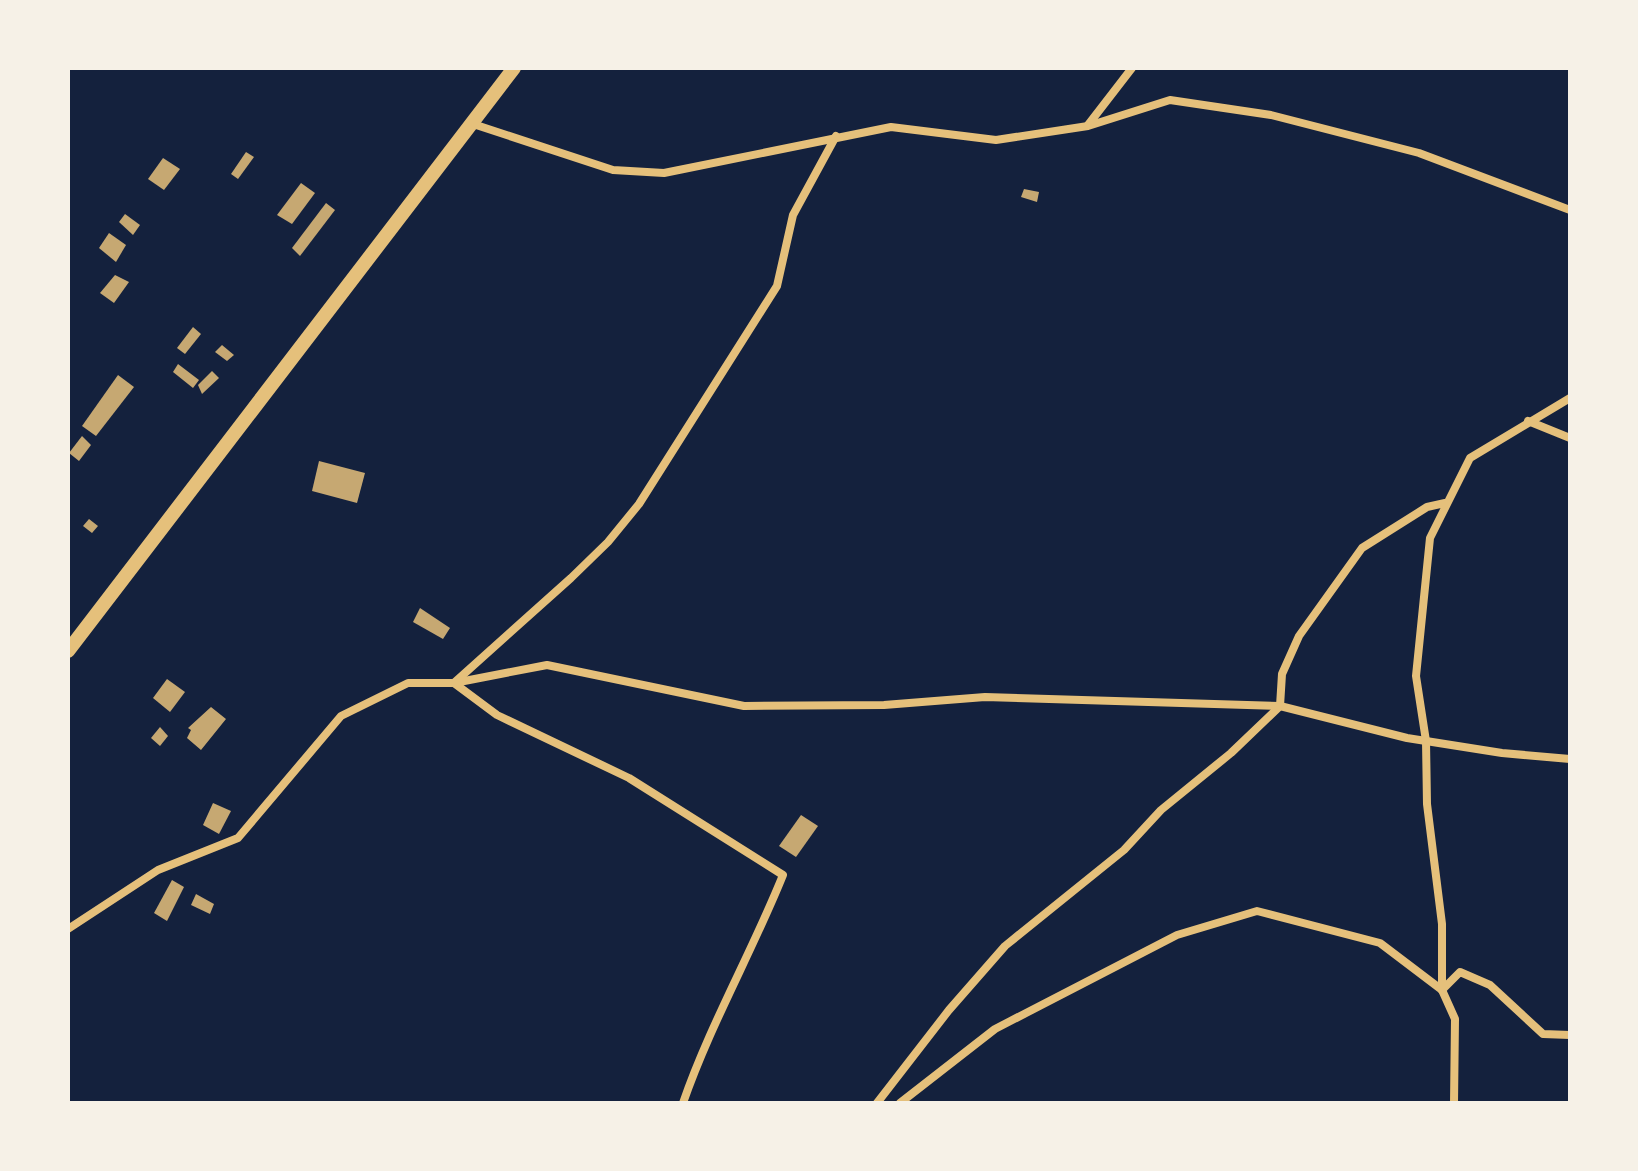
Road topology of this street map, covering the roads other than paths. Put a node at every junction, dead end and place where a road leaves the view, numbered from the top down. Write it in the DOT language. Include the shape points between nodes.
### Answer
graph roads {
  1 [pos="514,68"];
  2 [pos="1132,68"];
  3 [pos="470,123"];
  4 [pos="1088,126"];
  5 [pos="836,136"];
  6 [pos="1570,210"];
  7 [pos="1570,398"];
  8 [pos="1528,421"];
  9 [pos="1570,438"];
  10 [pos="1445,503"];
  11 [pos="68,651"];
  12 [pos="454,683"];
  13 [pos="1280,706"];
  14 [pos="1426,741"];
  15 [pos="1570,759"];
  16 [pos="68,929"];
  17 [pos="1442,990"];
  18 [pos="1570,1035"];
  19 [pos="683,1103"];
  20 [pos="877,1103"];
  21 [pos="900,1103"];
  22 [pos="1454,1103"];
  1 -- 3 [label="main road"];
  2 -- 4 [label="street"];
  3 -- 5 [label="street" via="613,170 664,173"];
  3 -- 11 [label="main road"];
  4 -- 5 [label="street" via="996,140 891,127"];
  4 -- 6 [label="street" via="1170,100 1271,115 1419,153"];
  5 -- 12 [label="street" via="793,215 777,286 639,504 571,578"];
  7 -- 8 [label="street"];
  8 -- 9 [label="street"];
  8 -- 10 [label="street" via="1470,458"];
  10 -- 13 [label="street" via="1427,507 1362,548 1299,636 1282,674"];
  10 -- 14 [label="street" via="1430,538 1416,676"];
  12 -- 13 [label="street" via="547,665 744,706 884,705 985,697"];
  12 -- 16 [label="street" via="408,683 341,716 238,838 158,870"];
  12 -- 19 [label="street" via="497,715 629,778 783,875"];
  13 -- 14 [label="street"];
  13 -- 20 [label="street" via="1161,810 1124,850 1005,946"];
  14 -- 15 [label="street"];
  14 -- 17 [label="street" via="1427,804 1442,924"];
  17 -- 18 [label="street" via="1460,972 1490,985 1543,1034"];
  17 -- 21 [label="street" via="1380,943 1257,911 1177,935 995,1029"];
  17 -- 22 [label="street" via="1455,1019"];
}
